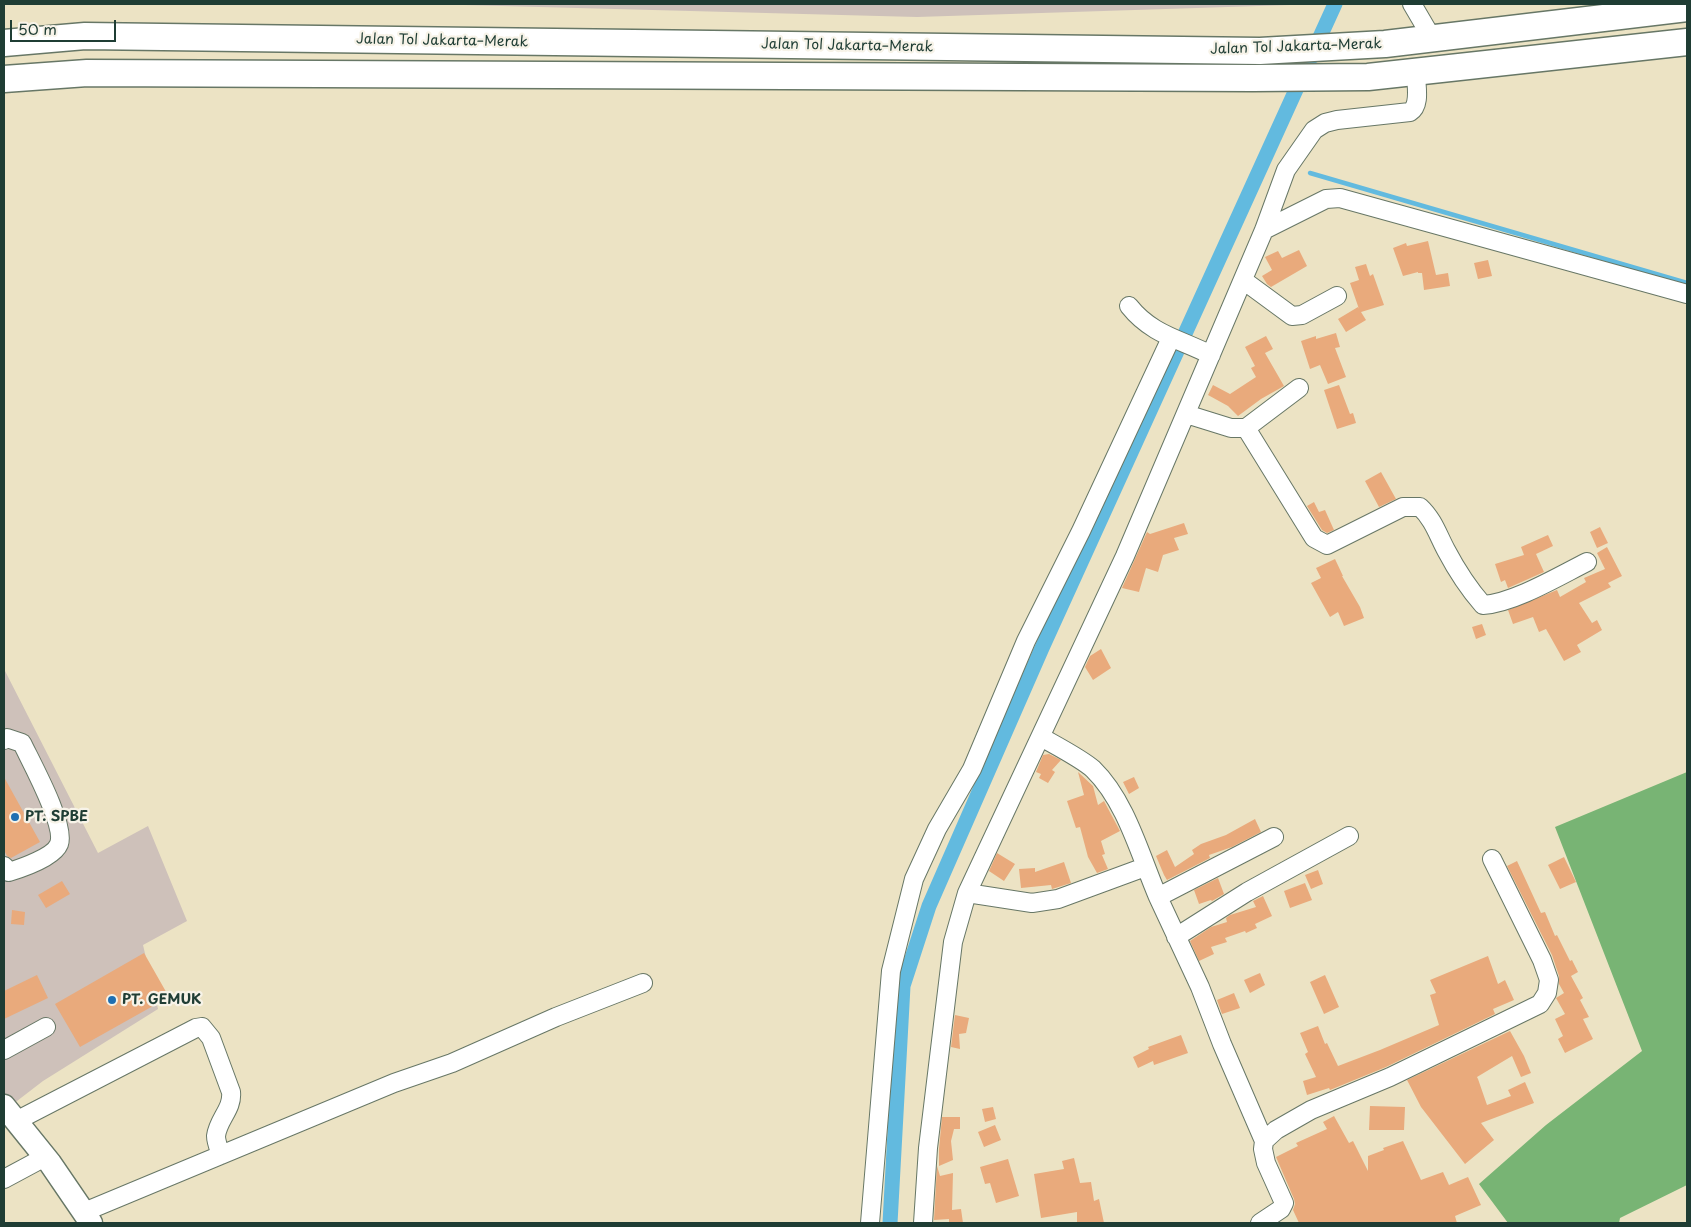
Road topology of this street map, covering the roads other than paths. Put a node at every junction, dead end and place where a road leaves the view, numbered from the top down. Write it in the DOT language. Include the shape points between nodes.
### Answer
graph roads {
  1 [pos="1412,4"];
  2 [pos="1687,8"];
  3 [pos="1429,33"];
  4 [pos="1687,42"];
  5 [pos="4,43"];
  6 [pos="1416,74"];
  7 [pos="4,79"];
  8 [pos="1264,230"];
  9 [pos="1243,280"];
  10 [pos="1687,294"];
  11 [pos="1337,296"];
  12 [pos="1129,306"];
  13 [pos="1174,339"];
  14 [pos="1207,353"];
  15 [pos="1299,388"];
  16 [pos="1186,414"];
  17 [pos="1246,428"];
  18 [pos="1587,562"];
  19 [pos="1041,737"];
  20 [pos="4,740"];
  21 [pos="1349,836"];
  22 [pos="1274,837"];
  23 [pos="1492,859"];
  24 [pos="1145,867"];
  25 [pos="6,873"];
  26 [pos="967,893"];
  27 [pos="1158,897"];
  28 [pos="1176,937"];
  29 [pos="643,983"];
  30 [pos="46,1027"];
  31 [pos="4,1050"];
  32 [pos="10,1113"];
  33 [pos="1264,1141"];
  34 [pos="221,1155"];
  35 [pos="45,1157"];
  36 [pos="4,1179"];
  37 [pos="87,1218"];
  38 [pos="870,1223"];
  39 [pos="922,1223"];
  40 [pos="1260,1223"];
  1 -- 3 [label="street"];
  2 -- 5 [label="highway, Jalan Tol Jakarta–Merak" via="1385,44 1260,52 84,36"];
  4 -- 7 [label="highway, Jalan Tol Jakarta–Merak" via="1368,77 87,73"];
  6 -- 8 [label="street" via="1416,106 1410,112 1337,120 1314,130 1283,176"];
  8 -- 9 [label="street"];
  8 -- 10 [label="street" via="1326,199 1340,198"];
  9 -- 11 [label="street" via="1292,316 1302,315"];
  9 -- 14 [label="street"];
  12 -- 13 [label="street" via="1139,318"];
  13 -- 14 [label="street"];
  13 -- 38 [label="street" via="1026,641 972,769 937,829 914,879 891,971"];
  14 -- 16 [label="street"];
  15 -- 17 [label="street"];
  16 -- 17 [label="street" via="1231,428"];
  16 -- 19 [label="street" via="1125,556"];
  17 -- 18 [label="street" via="1314,538 1327,545 1403,507 1420,507 1429,515 1447,552 1483,605 1512,599"];
  19 -- 24 [label="street" via="1092,767 1107,785 1120,805"];
  19 -- 26 [label="street"];
  20 -- 25 [label="street" via="8,738 22,743 48,797 59,831 59,843 54,851"];
  21 -- 28 [label="street" via="1247,892"];
  22 -- 27 [label="street"];
  23 -- 33 [label="street" via="1549,980 1547,993 1540,1004 1390,1077 1311,1110 1276,1130"];
  24 -- 26 [label="street" via="1058,899 1032,903"];
  24 -- 27 [label="street"];
  26 -- 39 [label="street" via="954,942 928,1148"];
  27 -- 28 [label="street"];
  28 -- 33 [label="street"];
  29 -- 34 [label="street" via="556,1017 452,1064 394,1083"];
  30 -- 31 [label="street"];
  32 -- 34 [label="street" via="202,1027 211,1038 231,1092 232,1101 216,1138"];
  32 -- 35 [label="main road"];
  33 -- 40 [label="street" via="1266,1163 1284,1203 1281,1209"];
  34 -- 37 [label="street"];
  35 -- 36 [label="street"];
  35 -- 37 [label="main road"];
}
